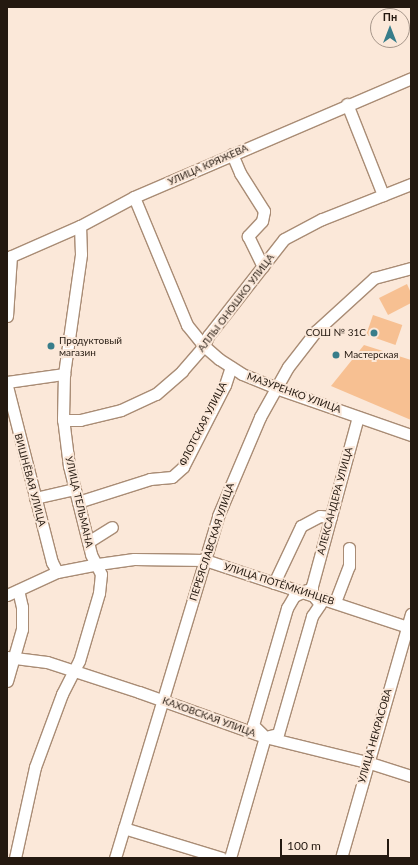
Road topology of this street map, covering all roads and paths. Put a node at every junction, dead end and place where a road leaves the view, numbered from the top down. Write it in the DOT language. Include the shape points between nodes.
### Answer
graph roads {
  1 [pos="411,78"];
  2 [pos="347,104"];
  3 [pos="232,154"];
  4 [pos="411,184"];
  5 [pos="383,195"];
  6 [pos="134,197"];
  7 [pos="80,226"];
  8 [pos="9,257"];
  9 [pos="263,267"];
  10 [pos="411,268"];
  11 [pos="7,316"];
  12 [pos="204,346"];
  13 [pos="231,366"];
  14 [pos="64,374"];
  15 [pos="7,382"];
  16 [pos="7,386"];
  17 [pos="276,388"];
  18 [pos="358,417"];
  19 [pos="64,420"];
  20 [pos="411,435"];
  21 [pos="75,489"];
  22 [pos="35,498"];
  23 [pos="78,502"];
  24 [pos="331,517"];
  25 [pos="112,527"];
  26 [pos="88,542"];
  27 [pos="349,548"];
  28 [pos="205,560"];
  29 [pos="98,564"];
  30 [pos="57,572"];
  31 [pos="274,583"];
  32 [pos="18,590"];
  33 [pos="309,591"];
  34 [pos="7,595"];
  35 [pos="335,602"];
  36 [pos="411,614"];
  37 [pos="409,627"];
  38 [pos="11,657"];
  39 [pos="74,671"];
  40 [pos="7,682"];
  41 [pos="162,701"];
  42 [pos="265,737"];
  43 [pos="367,762"];
  44 [pos="411,776"];
  45 [pos="124,828"];
  46 [pos="15,858"];
  47 [pos="115,858"];
  48 [pos="222,858"];
  49 [pos="230,858"];
  50 [pos="341,858"];
  1 -- 2 [label="street, УЛИЦА КРЯЖЕВА"];
  2 -- 3 [label="street, УЛИЦА КРЯЖЕВА"];
  2 -- 5 [label="street"];
  3 -- 6 [label="street, УЛИЦА КРЯЖЕВА"];
  3 -- 9 [label="street" via="240,173 264,212 262,221 248,236"];
  4 -- 5 [label="street, АЛЛЫ ОНОШКО УЛИЦА"];
  5 -- 9 [label="street, АЛЛЫ ОНОШКО УЛИЦА" via="322,219 284,239"];
  6 -- 7 [label="street, УЛИЦА КРЯЖЕВА"];
  6 -- 12 [label="street, МАЗУРЕНКО УЛИЦА" via="187,325"];
  7 -- 8 [label="street, УЛИЦА КРЯЖЕВА"];
  7 -- 14 [label="street, УЛИЦА ТЕЛЬМАНА" via="81,254"];
  8 -- 11 [label="street"];
  9 -- 12 [label="street, АЛЛЫ ОНОШКО УЛИЦА" via="208,336"];
  10 -- 17 [label="street, ПЕРЕЯСЛАВСКАЯ УЛИЦА" via="374,278 345,303 300,349"];
  12 -- 13 [label="street, МАЗУРЕНКО УЛИЦА"];
  12 -- 19 [label="street, АЛЛЫ ОНОШКО УЛИЦА" via="182,371 156,394 121,410 80,420"];
  13 -- 17 [label="street, МАЗУРЕНКО УЛИЦА"];
  13 -- 23 [label="street, ФЛОТСКАЯ УЛИЦА" via="183,467 172,476 150,479"];
  14 -- 15 [label="street"];
  14 -- 19 [label="street, УЛИЦА ТЕЛЬМАНА"];
  16 -- 22 [label="street, ВИШНЁВАЯ УЛИЦА"];
  17 -- 18 [label="street, МАЗУРЕНКО УЛИЦА"];
  17 -- 28 [label="street, ПЕРЕЯСЛАВСКАЯ УЛИЦА" via="241,458 218,516"];
  18 -- 20 [label="street, МАЗУРЕНКО УЛИЦА"];
  18 -- 24 [label="street, АЛЕКСАНДЕРА УЛИЦА"];
  19 -- 21 [label="street, УЛИЦА ТЕЛЬМАНА" via="69,466"];
  21 -- 22 [label="street"];
  21 -- 23 [label="street, УЛИЦА ТЕЛЬМАНА"];
  22 -- 30 [label="street, ВИШНЁВАЯ УЛИЦА"];
  23 -- 26 [label="street, УЛИЦА ТЕЛЬМАНА"];
  24 -- 31 [label="street" via="320,516 301,526"];
  24 -- 33 [label="street, АЛЕКСАНДЕРА УЛИЦА"];
  25 -- 26 [label="street"];
  26 -- 29 [label="street, УЛИЦА ТЕЛЬМАНА" via="91,554"];
  27 -- 35 [label="street" via="349,566"];
  28 -- 29 [label="street, УЛИЦА ПОТЁМКИНЦЕВ" via="134,559"];
  28 -- 31 [label="street, УЛИЦА ПОТЁМКИНЦЕВ"];
  28 -- 41 [label="street, ПЕРЕЯСЛАВСКАЯ УЛИЦА"];
  29 -- 30 [label="street, УЛИЦА ПОТЁМКИНЦЕВ"];
  29 -- 39 [label="street, УЛИЦА ТЕЛЬМАНА" via="101,574 99,593"];
  30 -- 32 [label="street, УЛИЦА ПОТЁМКИНЦЕВ"];
  31 -- 33 [label="street, УЛИЦА ПОТЁМКИНЦЕВ"];
  32 -- 34 [label="street, УЛИЦА ПОТЁМКИНЦЕВ"];
  32 -- 38 [label="street" via="22,607 22,629"];
  33 -- 35 [label="street, УЛИЦА ПОТЁМКИНЦЕВ"];
  33 -- 42 [label="street, АЛЕКСАНДЕРА УЛИЦА" via="320,604 312,616 278,734"];
  33 -- 42 [label="street" via="294,596 287,608 253,726"];
  35 -- 37 [label="street, УЛИЦА ПОТЁМКИНЦЕВ"];
  36 -- 37 [label="street, УЛИЦА НЕКРАСОВА"];
  37 -- 43 [label="street, УЛИЦА НЕКРАСОВА"];
  38 -- 39 [label="street, КАХОВСКАЯ УЛИЦА" via="47,662"];
  38 -- 40 [label="street"];
  39 -- 41 [label="street, КАХОВСКАЯ УЛИЦА"];
  39 -- 46 [label="street, УЛИЦА ТЕЛЬМАНА" via="62,694 35,767"];
  41 -- 42 [label="street, КАХОВСКАЯ УЛИЦА"];
  41 -- 45 [label="street, ПЕРЕЯСЛАВСКАЯ УЛИЦА"];
  42 -- 43 [label="street, КАХОВСКАЯ УЛИЦА"];
  42 -- 49 [label="street"];
  43 -- 44 [label="street, КАХОВСКАЯ УЛИЦА"];
  43 -- 50 [label="street, УЛИЦА НЕКРАСОВА"];
  45 -- 47 [label="street, ПЕРЕЯСЛАВСКАЯ УЛИЦА"];
  45 -- 48 [label="street"];
}
